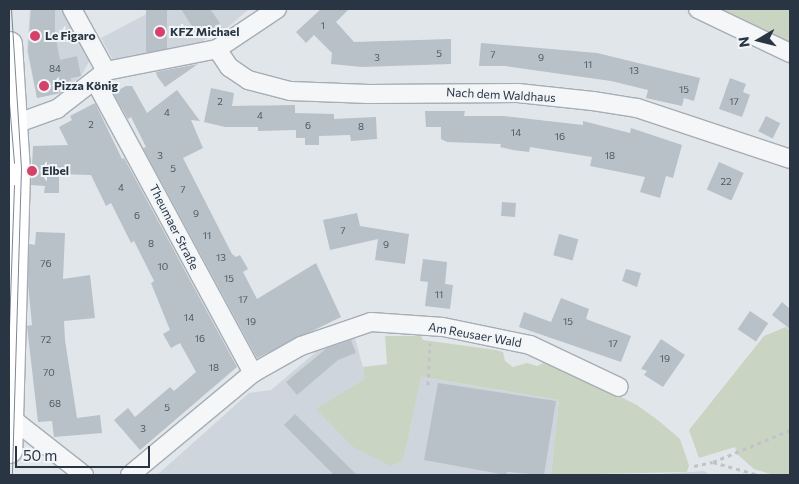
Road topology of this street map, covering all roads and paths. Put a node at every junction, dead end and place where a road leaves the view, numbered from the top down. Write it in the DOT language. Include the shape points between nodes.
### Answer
graph roads {
  1 [pos="72,9"];
  2 [pos="277,9"];
  3 [pos="698,9"];
  4 [pos="9,44"];
  5 [pos="217,49"];
  6 [pos="790,53"];
  7 [pos="100,76"];
  8 [pos="15,124"];
  9 [pos="790,159"];
  10 [pos="13,170"];
  11 [pos="431,326"];
  12 [pos="253,373"];
  13 [pos="428,385"];
  14 [pos="619,387"];
  15 [pos="10,407"];
  16 [pos="790,430"];
  17 [pos="9,450"];
  18 [pos="713,462"];
  19 [pos="694,466"];
  20 [pos="84,475"];
  21 [pos="130,475"];
  22 [pos="759,475"];
  1 -- 7 [label="street, Theumaer Straße"];
  2 -- 5 [label="street"];
  3 -- 6 [label="street"];
  4 -- 8 [label="street"];
  5 -- 7 [label="street"];
  5 -- 9 [label="street, Nach dem Waldhaus" via="229,67 248,80 290,91 369,94 499,92 593,100 637,108"];
  7 -- 8 [label="street" via="57,109"];
  7 -- 12 [label="street, Theumaer Straße"];
  8 -- 10 [label="street"];
  10 -- 15 [label="street"];
  11 -- 12 [label="street, Am Reusaer Wald" via="371,322 302,346"];
  11 -- 13 [label="path"];
  11 -- 14 [label="street, Am Reusaer Wald" via="530,346"];
  12 -- 21 [label="street, Am Reusaer Wald"];
  15 -- 17 [label="street"];
  15 -- 20 [label="street"];
  16 -- 18 [label="path"];
  18 -- 19 [label="path"];
  18 -- 22 [label="path"];
}
